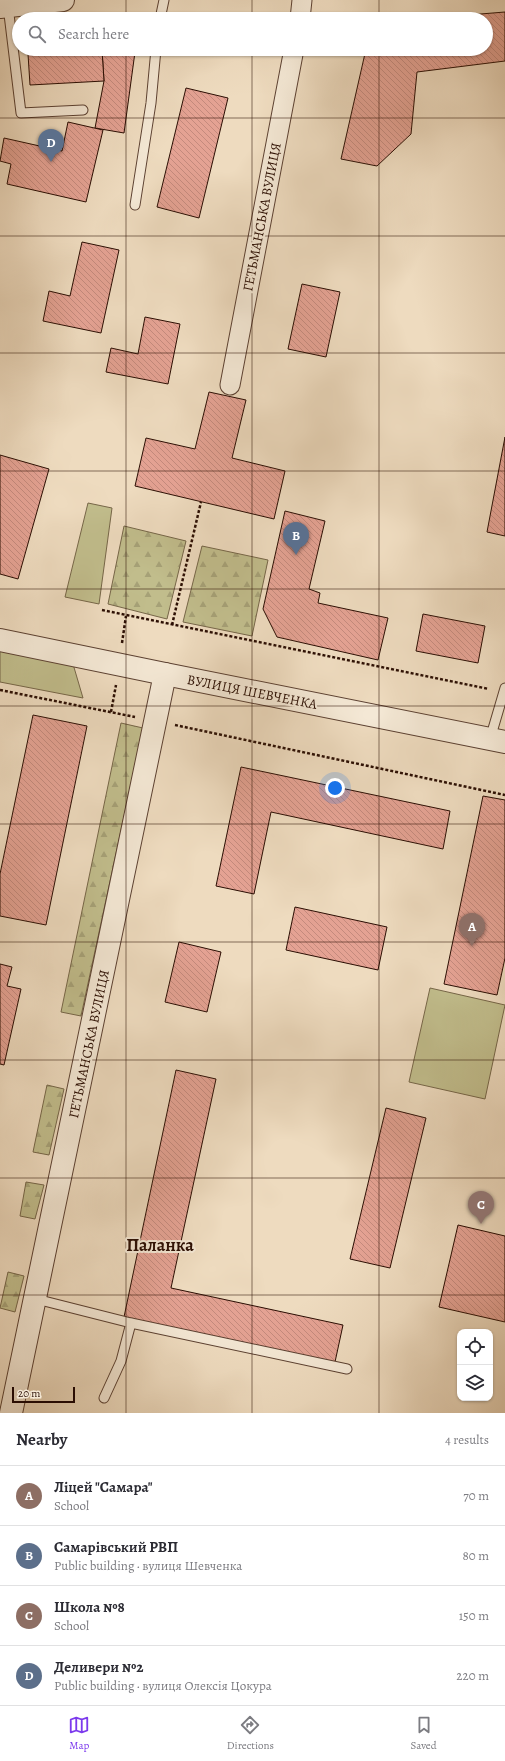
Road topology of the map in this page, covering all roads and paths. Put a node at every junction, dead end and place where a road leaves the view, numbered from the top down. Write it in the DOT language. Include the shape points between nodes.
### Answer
graph roads {
  1 [pos="54,0"];
  2 [pos="164,0"];
  3 [pos="302,0"];
  4 [pos="4,6"];
  5 [pos="161,12"];
  6 [pos="301,12"];
  7 [pos="155,56"];
  8 [pos="293,56"];
  9 [pos="83,110"];
  10 [pos="135,205"];
  11 [pos="230,385"];
  12 [pos="201,502"];
  13 [pos="102,610"];
  14 [pos="126,616"];
  15 [pos="172,625"];
  16 [pos="0,640"];
  17 [pos="122,644"];
  18 [pos="165,674"];
  19 [pos="116,683"];
  20 [pos="0,690"];
  21 [pos="504,690"];
  22 [pos="111,712"];
  23 [pos="156,722"];
  24 [pos="497,740"];
  25 [pos="505,796"];
  26 [pos="36,1299"];
  27 [pos="131,1323"];
  28 [pos="347,1369"];
  29 [pos="104,1398"];
  30 [pos="11,1413"];
  1 -- 4 [label="street"];
  2 -- 5 [label="lane"];
  3 -- 6 [label="street"];
  4 -- 9 [label="lane" via="21,113"];
  7 -- 10 [label="lane" via="151,103"];
  8 -- 11 [label="street, ГЕТЬМАНСЬКА ВУЛИЦЯ"];
  12 -- 15 [label="path"];
  13 -- 14 [label="path"];
  14 -- 15 [label="path"];
  14 -- 17 [label="path"];
  15 -- 21 [label="path"];
  16 -- 18 [label="street, ВУЛИЦЯ ШЕВЧЕНКА"];
  18 -- 23 [label="street, ГЕТЬМАНСЬКА ВУЛИЦЯ"];
  18 -- 24 [label="street, ВУЛИЦЯ ШЕВЧЕНКА"];
  19 -- 22 [label="path"];
  20 -- 22 [label="path"];
  21 -- 24 [label="lane"];
  22 -- 23 [label="path"];
  23 -- 25 [label="path"];
  23 -- 26 [label="street, ГЕТЬМАНСЬКА ВУЛИЦЯ"];
  26 -- 27 [label="lane"];
  26 -- 30 [label="street, ГЕТЬМАНСЬКА ВУЛИЦЯ"];
  27 -- 28 [label="lane"];
  27 -- 29 [label="lane" via="121,1361"];
}
